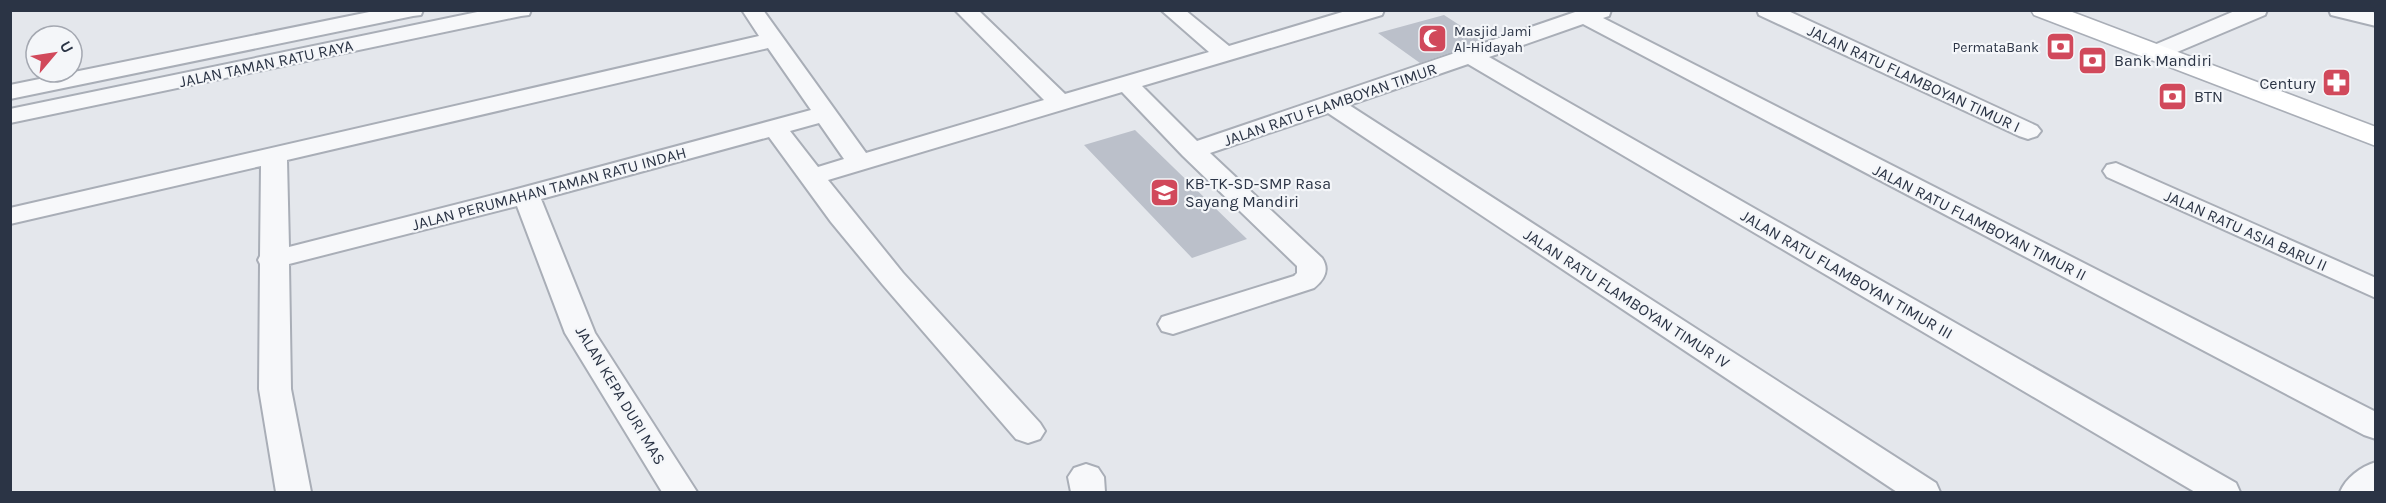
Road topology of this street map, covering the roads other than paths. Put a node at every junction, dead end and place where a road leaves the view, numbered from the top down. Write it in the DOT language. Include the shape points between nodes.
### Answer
graph roads {
  1 [pos="413,10"];
  2 [pos="752,10"];
  3 [pos="965,10"];
  4 [pos="1171,10"];
  5 [pos="1767,10"];
  6 [pos="2043,10"];
  7 [pos="2257,10"];
  8 [pos="2339,10"];
  9 [pos="504,12"];
  10 [pos="1366,12"];
  11 [pos="1594,14"];
  12 [pos="2376,20"];
  13 [pos="773,40"];
  14 [pos="2155,53"];
  15 [pos="1227,55"];
  16 [pos="1471,56"];
  17 [pos="1128,85"];
  18 [pos="1061,104"];
  19 [pos="1331,104"];
  20 [pos="13,108"];
  21 [pos="825,114"];
  22 [pos="775,128"];
  23 [pos="2028,131"];
  24 [pos="2376,137"];
  25 [pos="10,139"];
  26 [pos="1192,151"];
  27 [pos="273,155"];
  28 [pos="860,163"];
  29 [pos="2116,171"];
  30 [pos="811,177"];
  31 [pos="526,195"];
  32 [pos="10,216"];
  33 [pos="272,260"];
  34 [pos="2376,289"];
  35 [pos="1173,324"];
  36 [pos="2376,427"];
  37 [pos="1029,430"];
  38 [pos="2376,475"];
  39 [pos="294,492"];
  40 [pos="680,492"];
  41 [pos="1923,492"];
  42 [pos="2223,492"];
  43 [pos="2357,492"];
  1 -- 20 [label="street, JALAN TAMAN RATU RAYA"];
  2 -- 13 [label="street"];
  3 -- 18 [label="street"];
  4 -- 15 [label="street"];
  5 -- 23 [label="street, JALAN RATU FLAMBOYAN TIMUR I"];
  6 -- 14 [label="street"];
  7 -- 14 [label="street"];
  8 -- 12 [label="street"];
  9 -- 20 [label="street, JALAN TAMAN RATU RAYA"];
  10 -- 15 [label="street"];
  11 -- 16 [label="street, JALAN RATU FLAMBOYAN TIMUR"];
  11 -- 36 [label="street, JALAN RATU FLAMBOYAN TIMUR II"];
  13 -- 21 [label="street"];
  13 -- 27 [label="street"];
  14 -- 24 [label="street"];
  15 -- 17 [label="street"];
  16 -- 19 [label="street, JALAN RATU FLAMBOYAN TIMUR"];
  16 -- 42 [label="street, JALAN RATU FLAMBOYAN TIMUR III"];
  17 -- 18 [label="street"];
  17 -- 26 [label="street"];
  18 -- 28 [label="street"];
  19 -- 26 [label="street, JALAN RATU FLAMBOYAN TIMUR"];
  19 -- 41 [label="street, JALAN RATU FLAMBOYAN TIMUR IV"];
  20 -- 25 [label="street"];
  21 -- 22 [label="street, JALAN PERUMAHAN TAMAN RATU INDAH"];
  21 -- 28 [label="street"];
  22 -- 30 [label="street"];
  22 -- 31 [label="street, JALAN PERUMAHAN TAMAN RATU INDAH"];
  26 -- 35 [label="street" via="1312,264 1313,270 1304,282"];
  27 -- 32 [label="street"];
  27 -- 33 [label="street"];
  28 -- 30 [label="street"];
  29 -- 34 [label="street, JALAN RATU ASIA BARU II"];
  30 -- 37 [label="street" via="893,279"];
  31 -- 33 [label="street, JALAN PERUMAHAN TAMAN RATU INDAH"];
  31 -- 40 [label="street, JALAN KEPA DURI MAS" via="580,333"];
  33 -- 39 [label="street" via="275,389"];
  38 -- 43 [label="street"];
}
